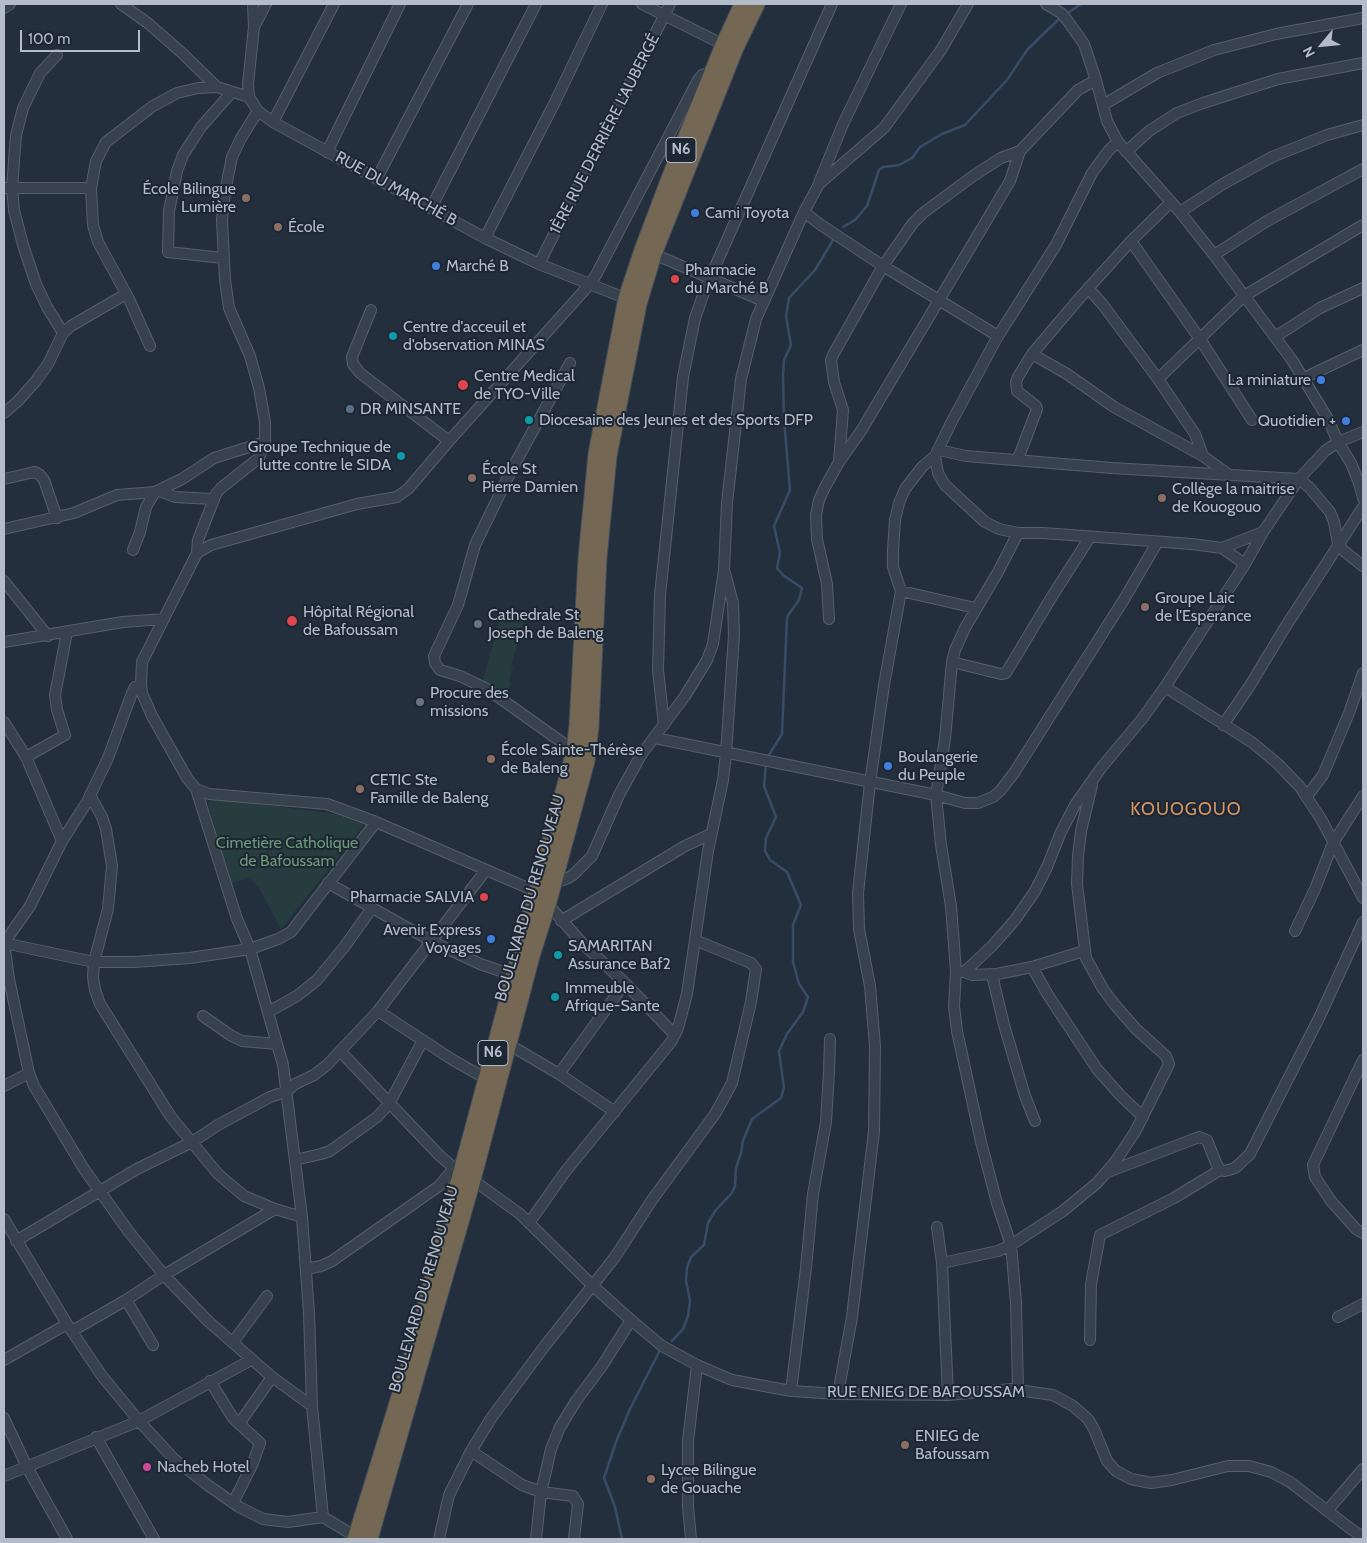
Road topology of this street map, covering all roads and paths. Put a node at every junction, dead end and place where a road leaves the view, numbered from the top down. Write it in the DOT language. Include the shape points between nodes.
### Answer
graph roads {
  1 [pos="10,4"];
  2 [pos="121,4"];
  3 [pos="253,4"];
  4 [pos="266,4"];
  5 [pos="334,4"];
  6 [pos="400,4"];
  7 [pos="468,4"];
  8 [pos="536,4"];
  9 [pos="602,4"];
  10 [pos="642,4"];
  11 [pos="670,4"];
  12 [pos="742,4"];
  13 [pos="757,4"];
  14 [pos="832,4"];
  15 [pos="901,4"];
  16 [pos="968,4"];
  17 [pos="1046,4"];
  18 [pos="4,8"];
  19 [pos="664,16"];
  20 [pos="1363,18"];
  21 [pos="254,27"];
  22 [pos="729,47"];
  23 [pos="57,55"];
  24 [pos="1363,63"];
  25 [pos="712,72"];
  26 [pos="1096,80"];
  27 [pos="217,87"];
  28 [pos="231,93"];
  29 [pos="249,97"];
  30 [pos="1103,105"];
  31 [pos="258,111"];
  32 [pos="273,122"];
  33 [pos="1363,125"];
  34 [pos="1118,142"];
  35 [pos="1020,151"];
  36 [pos="327,152"];
  37 [pos="1126,152"];
  38 [pos="1363,169"];
  39 [pos="377,178"];
  40 [pos="818,184"];
  41 [pos="8,188"];
  42 [pos="91,188"];
  43 [pos="1171,202"];
  44 [pos="431,208"];
  45 [pos="804,212"];
  46 [pos="1180,212"];
  47 [pos="1363,225"];
  48 [pos="485,238"];
  49 [pos="1131,240"];
  50 [pos="648,252"];
  51 [pos="1214,255"];
  52 [pos="223,258"];
  53 [pos="539,264"];
  54 [pos="883,266"];
  55 [pos="711,279"];
  56 [pos="590,284"];
  57 [pos="1088,288"];
  58 [pos="1363,288"];
  59 [pos="126,294"];
  60 [pos="1244,296"];
  61 [pos="938,300"];
  62 [pos="633,301"];
  63 [pos="764,301"];
  64 [pos="371,310"];
  65 [pos="63,333"];
  66 [pos="998,336"];
  67 [pos="1275,337"];
  68 [pos="1200,339"];
  69 [pos="150,346"];
  70 [pos="1363,350"];
  71 [pos="1032,354"];
  72 [pos="570,363"];
  73 [pos="1304,378"];
  74 [pos="1158,379"];
  75 [pos="4,413"];
  76 [pos="1252,420"];
  77 [pos="1363,432"];
  78 [pos="449,441"];
  79 [pos="266,442"];
  80 [pos="1338,442"];
  81 [pos="937,453"];
  82 [pos="1202,456"];
  83 [pos="1018,459"];
  84 [pos="839,462"];
  85 [pos="1229,475"];
  86 [pos="4,479"];
  87 [pos="1299,479"];
  88 [pos="157,491"];
  89 [pos="1363,498"];
  90 [pos="213,499"];
  91 [pos="1363,507"];
  92 [pos="57,518"];
  93 [pos="4,529"];
  94 [pos="1263,532"];
  95 [pos="1018,533"];
  96 [pos="1090,537"];
  97 [pos="1157,543"];
  98 [pos="1338,544"];
  99 [pos="1222,548"];
  100 [pos="132,550"];
  101 [pos="197,553"];
  102 [pos="1245,564"];
  103 [pos="1363,566"];
  104 [pos="724,570"];
  105 [pos="4,581"];
  106 [pos="901,591"];
  107 [pos="976,608"];
  108 [pos="164,619"];
  109 [pos="829,619"];
  110 [pos="67,632"];
  111 [pos="48,636"];
  112 [pos="4,642"];
  113 [pos="952,662"];
  114 [pos="1363,673"];
  115 [pos="141,684"];
  116 [pos="1165,687"];
  117 [pos="4,722"];
  118 [pos="664,725"];
  119 [pos="1223,725"];
  120 [pos="655,738"];
  121 [pos="581,754"];
  122 [pos="726,754"];
  123 [pos="26,757"];
  124 [pos="1093,780"];
  125 [pos="870,783"];
  126 [pos="196,789"];
  127 [pos="90,795"];
  128 [pos="936,795"];
  129 [pos="1307,796"];
  130 [pos="1363,796"];
  131 [pos="376,822"];
  132 [pos="711,834"];
  133 [pos="62,841"];
  134 [pos="1334,843"];
  135 [pos="486,870"];
  136 [pos="328,883"];
  137 [pos="544,885"];
  138 [pos="1363,898"];
  139 [pos="548,905"];
  140 [pos="372,908"];
  141 [pos="561,921"];
  142 [pos="1363,922"];
  143 [pos="1295,931"];
  144 [pos="695,940"];
  145 [pos="431,941"];
  146 [pos="4,943"];
  147 [pos="250,948"];
  148 [pos="1084,951"];
  149 [pos="94,962"];
  150 [pos="1032,966"];
  151 [pos="960,972"];
  152 [pos="992,975"];
  153 [pos="515,976"];
  154 [pos="625,983"];
  155 [pos="268,1012"];
  156 [pos="378,1012"];
  157 [pos="203,1016"];
  158 [pos="675,1035"];
  159 [pos="830,1039"];
  160 [pos="423,1040"];
  161 [pos="277,1044"];
  162 [pos="508,1044"];
  163 [pos="340,1051"];
  164 [pos="1363,1060"];
  165 [pos="29,1073"];
  166 [pos="559,1074"];
  167 [pos="492,1082"];
  168 [pos="4,1086"];
  169 [pos="287,1091"];
  170 [pos="389,1104"];
  171 [pos="615,1112"];
  172 [pos="1143,1117"];
  173 [pos="1035,1121"];
  174 [pos="192,1142"];
  175 [pos="295,1160"];
  176 [pos="1220,1170"];
  177 [pos="1105,1173"];
  178 [pos="464,1174"];
  179 [pos="99,1191"];
  180 [pos="275,1209"];
  181 [pos="302,1216"];
  182 [pos="4,1219"];
  183 [pos="529,1223"];
  184 [pos="937,1227"];
  185 [pos="1363,1232"];
  186 [pos="16,1241"];
  187 [pos="1011,1245"];
  188 [pos="942,1263"];
  189 [pos="306,1269"];
  190 [pos="164,1274"];
  191 [pos="593,1286"];
  192 [pos="267,1296"];
  193 [pos="126,1300"];
  194 [pos="1363,1304"];
  195 [pos="1338,1317"];
  196 [pos="631,1320"];
  197 [pos="70,1328"];
  198 [pos="1090,1340"];
  199 [pos="233,1342"];
  200 [pos="153,1345"];
  201 [pos="4,1360"];
  202 [pos="251,1360"];
  203 [pos="697,1365"];
  204 [pos="272,1377"];
  205 [pos="210,1381"];
  206 [pos="1018,1390"];
  207 [pos="791,1391"];
  208 [pos="838,1394"];
  209 [pos="948,1395"];
  210 [pos="312,1406"];
  211 [pos="4,1418"];
  212 [pos="138,1421"];
  213 [pos="239,1424"];
  214 [pos="96,1437"];
  215 [pos="471,1451"];
  216 [pos="26,1467"];
  217 [pos="1363,1469"];
  218 [pos="4,1476"];
  219 [pos="541,1492"];
  220 [pos="233,1503"];
  221 [pos="1327,1511"];
  222 [pos="323,1516"];
  223 [pos="1363,1537"];
  224 [pos="362,1538"];
  225 [pos="67,1539"];
  226 [pos="154,1539"];
  227 [pos="439,1539"];
  228 [pos="536,1539"];
  229 [pos="574,1539"];
  230 [pos="691,1539"];
  1 -- 18 [label="street"];
  2 -- 27 [label="street" via="149,24"];
  3 -- 21 [label="street"];
  4 -- 21 [label="street"];
  5 -- 32 [label="street"];
  6 -- 36 [label="street"];
  7 -- 39 [label="street"];
  8 -- 44 [label="street"];
  9 -- 48 [label="street"];
  10 -- 19 [label="street"];
  11 -- 19 [label="street, 1ÈRE RUE DERRIÈRE L'AUBERGÉ"];
  12 -- 22 [label="highway, N6"];
  13 -- 22 [label="highway, N6"];
  14 -- 55 [label="street"];
  15 -- 40 [label="street"];
  16 -- 40 [label="street" via="941,50 884,128"];
  17 -- 26 [label="street" via="1064,17 1084,44"];
  19 -- 22 [label="street"];
  19 -- 53 [label="street, 1ÈRE RUE DERRIÈRE L'AUBERGÉ"];
  20 -- 30 [label="street" via="1214,50 1157,73"];
  21 -- 29 [label="street"];
  22 -- 25 [label="highway, N6"];
  22 -- 50 [label="highway, N6"];
  23 -- 41 [label="street" via="40,73 23,108"];
  24 -- 37 [label="street" via="1278,79 1202,102 1149,131"];
  25 -- 50 [label="highway, N6"];
  25 -- 56 [label="street" via="698,80"];
  26 -- 30 [label="street"];
  26 -- 35 [label="street" via="1078,90"];
  27 -- 28 [label="street"];
  27 -- 42 [label="street" via="187,90 166,98 106,142 96,162"];
  28 -- 29 [label="street"];
  28 -- 52 [label="street" via="201,127 183,155 169,211 168,252"];
  29 -- 31 [label="street, RUE DU MARCHÉ B"];
  30 -- 34 [label="street"];
  31 -- 32 [label="street, RUE DU MARCHÉ B"];
  31 -- 52 [label="street" via="241,138 228,169 222,220"];
  32 -- 36 [label="street, RUE DU MARCHÉ B"];
  33 -- 46 [label="street" via="1327,135 1272,158"];
  34 -- 37 [label="street"];
  34 -- 66 [label="street" via="1092,173 1056,245"];
  35 -- 54 [label="street" via="980,171 923,213"];
  35 -- 61 [label="street" via="1010,181"];
  36 -- 39 [label="street, RUE DU MARCHÉ B"];
  37 -- 43 [label="street"];
  38 -- 51 [label="street" via="1267,221"];
  39 -- 44 [label="street, RUE DU MARCHÉ B"];
  40 -- 45 [label="street"];
  41 -- 42 [label="street"];
  41 -- 65 [label="street" via="36,284"];
  42 -- 59 [label="street" via="93,225 98,242"];
  43 -- 46 [label="street"];
  43 -- 49 [label="street"];
  44 -- 48 [label="street, RUE DU MARCHÉ B"];
  45 -- 54 [label="street"];
  45 -- 63 [label="street"];
  46 -- 51 [label="street"];
  47 -- 60 [label="street"];
  48 -- 53 [label="street, RUE DU MARCHÉ B"];
  49 -- 57 [label="street"];
  49 -- 68 [label="street"];
  50 -- 55 [label="street"];
  50 -- 62 [label="highway, N6"];
  51 -- 60 [label="street"];
  52 -- 79 [label="street" via="229,308 250,356 259,388"];
  53 -- 56 [label="street, RUE DU MARCHÉ B"];
  54 -- 61 [label="street"];
  54 -- 84 [label="street" via="831,360 843,410"];
  55 -- 63 [label="street"];
  55 -- 118 [label="street" via="693,326 676,428 660,595 658,670"];
  56 -- 62 [label="street, RUE DU MARCHÉ B"];
  56 -- 78 [label="street"];
  57 -- 71 [label="street"];
  57 -- 74 [label="street"];
  58 -- 67 [label="street" via="1320,308"];
  59 -- 65 [label="street"];
  59 -- 69 [label="street"];
  60 -- 67 [label="street"];
  60 -- 68 [label="street"];
  61 -- 66 [label="street"];
  61 -- 84 [label="street" via="861,431"];
  62 -- 121 [label="highway, BOULEVARD DU RENOUVEAU / N6" via="602,455 592,558"];
  63 -- 104 [label="street" via="749,344 737,408"];
  64 -- 78 [label="street" via="352,357 353,364 360,373"];
  65 -- 75 [label="street" via="35,382"];
  66 -- 81 [label="street"];
  67 -- 73 [label="street"];
  68 -- 74 [label="street"];
  68 -- 76 [label="street"];
  70 -- 73 [label="street"];
  71 -- 82 [label="street" via="1114,407"];
  71 -- 83 [label="street" via="1016,382 1017,391 1037,409"];
  72 -- 121 [label="street" via="475,545 458,605 434,656 434,663 440,670 487,689"];
  73 -- 80 [label="street"];
  74 -- 82 [label="street" via="1194,434"];
  77 -- 80 [label="street"];
  78 -- 101 [label="street" via="408,489 397,497 350,506 211,545"];
  79 -- 88 [label="street" via="214,458"];
  79 -- 90 [label="street" via="259,458 221,488"];
  80 -- 87 [label="street"];
  80 -- 89 [label="street" via="1351,463"];
  81 -- 83 [label="street"];
  81 -- 95 [label="street" via="940,480 985,522"];
  81 -- 106 [label="street" via="922,467 899,502 893,567"];
  82 -- 85 [label="street"];
  83 -- 85 [label="street"];
  84 -- 109 [label="street" via="819,500 816,515"];
  85 -- 87 [label="street"];
  86 -- 92 [label="street" via="35,472 40,475"];
  87 -- 94 [label="street"];
  87 -- 98 [label="street" via="1330,512"];
  88 -- 90 [label="street" via="176,497"];
  88 -- 92 [label="street" via="118,495 88,509"];
  88 -- 100 [label="street" via="146,507"];
  90 -- 101 [label="street" via="198,540"];
  91 -- 98 [label="street"];
  92 -- 93 [label="street"];
  94 -- 99 [label="street"];
  94 -- 102 [label="street"];
  95 -- 96 [label="street"];
  95 -- 107 [label="street"];
  96 -- 97 [label="street"];
  96 -- 113 [label="street" via="1006,673"];
  97 -- 99 [label="street"];
  97 -- 128 [label="street" via="1000,791 978,803"];
  98 -- 103 [label="street"];
  98 -- 119 [label="street"];
  99 -- 102 [label="street"];
  101 -- 108 [label="street"];
  102 -- 116 [label="street"];
  104 -- 118 [label="street" via="713,644 707,660"];
  104 -- 122 [label="street" via="733,603 734,635"];
  105 -- 111 [label="street"];
  106 -- 107 [label="street"];
  106 -- 125 [label="street"];
  107 -- 113 [label="street"];
  108 -- 110 [label="street" via="122,622"];
  108 -- 115 [label="street" via="142,662"];
  110 -- 111 [label="street"];
  110 -- 123 [label="street" via="56,695 65,735"];
  111 -- 112 [label="street"];
  113 -- 128 [label="street"];
  114 -- 129 [label="street" via="1322,775"];
  115 -- 126 [label="street" via="152,716"];
  115 -- 127 [label="street" via="132,693 108,758"];
  116 -- 119 [label="street"];
  116 -- 124 [label="street"];
  117 -- 123 [label="street"];
  118 -- 120 [label="street"];
  119 -- 129 [label="street" via="1267,754"];
  120 -- 122 [label="street"];
  120 -- 137 [label="street" via="641,755 619,795 592,856 573,875"];
  121 -- 137 [label="highway, BOULEVARD DU RENOUVEAU / N6"];
  122 -- 125 [label="street"];
  122 -- 132 [label="street"];
  123 -- 133 [label="street"];
  124 -- 148 [label="street" via="1078,856 1077,884"];
  124 -- 151 [label="street" via="1061,832 1035,891 1015,920 998,940"];
  125 -- 128 [label="street"];
  125 -- 208 [label="street" via="858,893 859,929 870,986 875,1046 874,1131 852,1317"];
  126 -- 131 [label="street" via="209,794 327,804"];
  126 -- 147 [label="street" via="237,919"];
  127 -- 133 [label="street"];
  127 -- 149 [label="street" via="106,829 112,866 108,909"];
  128 -- 151 [label="street"];
  129 -- 134 [label="street"];
  130 -- 134 [label="street"];
  131 -- 135 [label="street"];
  131 -- 136 [label="street"];
  132 -- 141 [label="street" via="685,846"];
  132 -- 144 [label="street"];
  133 -- 146 [label="street" via="30,906"];
  134 -- 138 [label="street"];
  134 -- 143 [label="street"];
  135 -- 137 [label="street"];
  135 -- 145 [label="street"];
  136 -- 140 [label="street"];
  136 -- 147 [label="street" via="291,932"];
  137 -- 139 [label="highway, BOULEVARD DU RENOUVEAU / N6"];
  137 -- 153 [label="highway, BOULEVARD DU RENOUVEAU / N6"];
  139 -- 141 [label="street"];
  139 -- 162 [label="highway, BOULEVARD DU RENOUVEAU / N6"];
  140 -- 145 [label="street"];
  140 -- 155 [label="street" via="317,980"];
  141 -- 154 [label="street"];
  142 -- 176 [label="street" via="1254,1150 1236,1168 1225,1172"];
  144 -- 158 [label="street" via="687,994"];
  144 -- 191 [label="street" via="751,963 756,969 732,1083 715,1114"];
  145 -- 153 [label="street"];
  145 -- 156 [label="street"];
  146 -- 149 [label="street"];
  146 -- 165 [label="street"];
  147 -- 149 [label="street" via="190,958"];
  147 -- 155 [label="street"];
  148 -- 150 [label="street"];
  148 -- 172 [label="street" via="1089,965 1116,1005 1169,1060"];
  149 -- 174 [label="street" via="93,977 100,1004 167,1111"];
  150 -- 152 [label="street"];
  150 -- 172 [label="street" via="1097,1069"];
  151 -- 152 [label="street"];
  151 -- 187 [label="street" via="954,1006 957,1031 981,1142"];
  152 -- 173 [label="street" via="1024,1096"];
  153 -- 167 [label="highway, BOULEVARD DU RENOUVEAU / N6"];
  154 -- 158 [label="street"];
  154 -- 166 [label="street"];
  155 -- 161 [label="street"];
  156 -- 160 [label="street"];
  156 -- 163 [label="street"];
  157 -- 161 [label="street" via="242,1042"];
  158 -- 171 [label="street"];
  159 -- 207 [label="street" via="826,1122 813,1194"];
  160 -- 167 [label="street"];
  160 -- 170 [label="street"];
  161 -- 169 [label="street"];
  162 -- 166 [label="street"];
  162 -- 167 [label="highway, BOULEVARD DU RENOUVEAU / N6"];
  163 -- 169 [label="street" via="314,1075"];
  163 -- 170 [label="street, RUE ENIEG DE BAFOUSSAM"];
  164 -- 185 [label="street" via="1313,1168 1315,1177 1332,1201"];
  165 -- 168 [label="street"];
  165 -- 179 [label="street" via="36,1090"];
  166 -- 171 [label="street"];
  167 -- 178 [label="highway, BOULEVARD DU RENOUVEAU / N6"];
  169 -- 174 [label="street" via="270,1096"];
  169 -- 175 [label="street"];
  170 -- 175 [label="street" via="369,1124 335,1148"];
  170 -- 178 [label="street, RUE ENIEG DE BAFOUSSAM" via="439,1155"];
  171 -- 183 [label="street"];
  172 -- 177 [label="street"];
  174 -- 179 [label="street"];
  174 -- 180 [label="street" via="212,1168 236,1190"];
  175 -- 181 [label="street"];
  176 -- 177 [label="street" via="1207,1140 1199,1137"];
  176 -- 198 [label="street" via="1174,1198 1100,1235 1091,1284"];
  177 -- 187 [label="street" via="1085,1194"];
  178 -- 183 [label="street, RUE ENIEG DE BAFOUSSAM"];
  178 -- 189 [label="street" via="439,1186 332,1261"];
  178 -- 224 [label="highway, BOULEVARD DU RENOUVEAU / N6" via="416,1360"];
  179 -- 186 [label="street"];
  179 -- 190 [label="street"];
  180 -- 181 [label="street"];
  180 -- 190 [label="street"];
  181 -- 189 [label="street"];
  182 -- 186 [label="street"];
  183 -- 191 [label="street, RUE ENIEG DE BAFOUSSAM"];
  184 -- 188 [label="street"];
  186 -- 197 [label="street"];
  187 -- 188 [label="street" via="998,1251"];
  187 -- 206 [label="street"];
  188 -- 209 [label="street"];
  189 -- 210 [label="street"];
  190 -- 193 [label="street"];
  190 -- 199 [label="street" via="201,1314"];
  191 -- 196 [label="street, RUE ENIEG DE BAFOUSSAM"];
  191 -- 215 [label="street" via="544,1347"];
  192 -- 199 [label="street"];
  193 -- 197 [label="street"];
  193 -- 200 [label="street"];
  194 -- 195 [label="street"];
  196 -- 203 [label="street, RUE ENIEG DE BAFOUSSAM" via="662,1346"];
  196 -- 219 [label="street" via="560,1427"];
  197 -- 201 [label="street"];
  197 -- 212 [label="street" via="106,1382"];
  199 -- 202 [label="street"];
  202 -- 204 [label="street"];
  202 -- 205 [label="street"];
  203 -- 207 [label="street, RUE ENIEG DE BAFOUSSAM" via="732,1380"];
  203 -- 230 [label="street" via="688,1449"];
  204 -- 210 [label="street"];
  204 -- 213 [label="street"];
  205 -- 212 [label="street"];
  205 -- 213 [label="street" via="221,1402"];
  206 -- 209 [label="street, RUE ENIEG DE BAFOUSSAM"];
  206 -- 221 [label="street, RUE ENIEG DE BAFOUSSAM" via="1053,1395 1073,1406 1088,1419 1107,1461 1116,1471 1131,1479 1151,1483 1228,1466 1249,1466 1290,1482"];
  207 -- 208 [label="street, RUE ENIEG DE BAFOUSSAM"];
  208 -- 209 [label="street, RUE ENIEG DE BAFOUSSAM"];
  210 -- 222 [label="street"];
  211 -- 216 [label="street"];
  212 -- 214 [label="street"];
  212 -- 220 [label="street" via="174,1459"];
  213 -- 220 [label="street" via="258,1440 260,1446"];
  214 -- 216 [label="street"];
  214 -- 226 [label="street"];
  215 -- 219 [label="street" via="522,1485"];
  215 -- 227 [label="street" via="449,1495"];
  216 -- 218 [label="street"];
  216 -- 225 [label="street"];
  217 -- 221 [label="street"];
  219 -- 228 [label="street"];
  219 -- 229 [label="street" via="576,1498"];
  220 -- 222 [label="street" via="250,1514 276,1522"];
  221 -- 223 [label="street, RUE ENIEG DE BAFOUSSAM"];
  222 -- 224 [label="street"];
}
